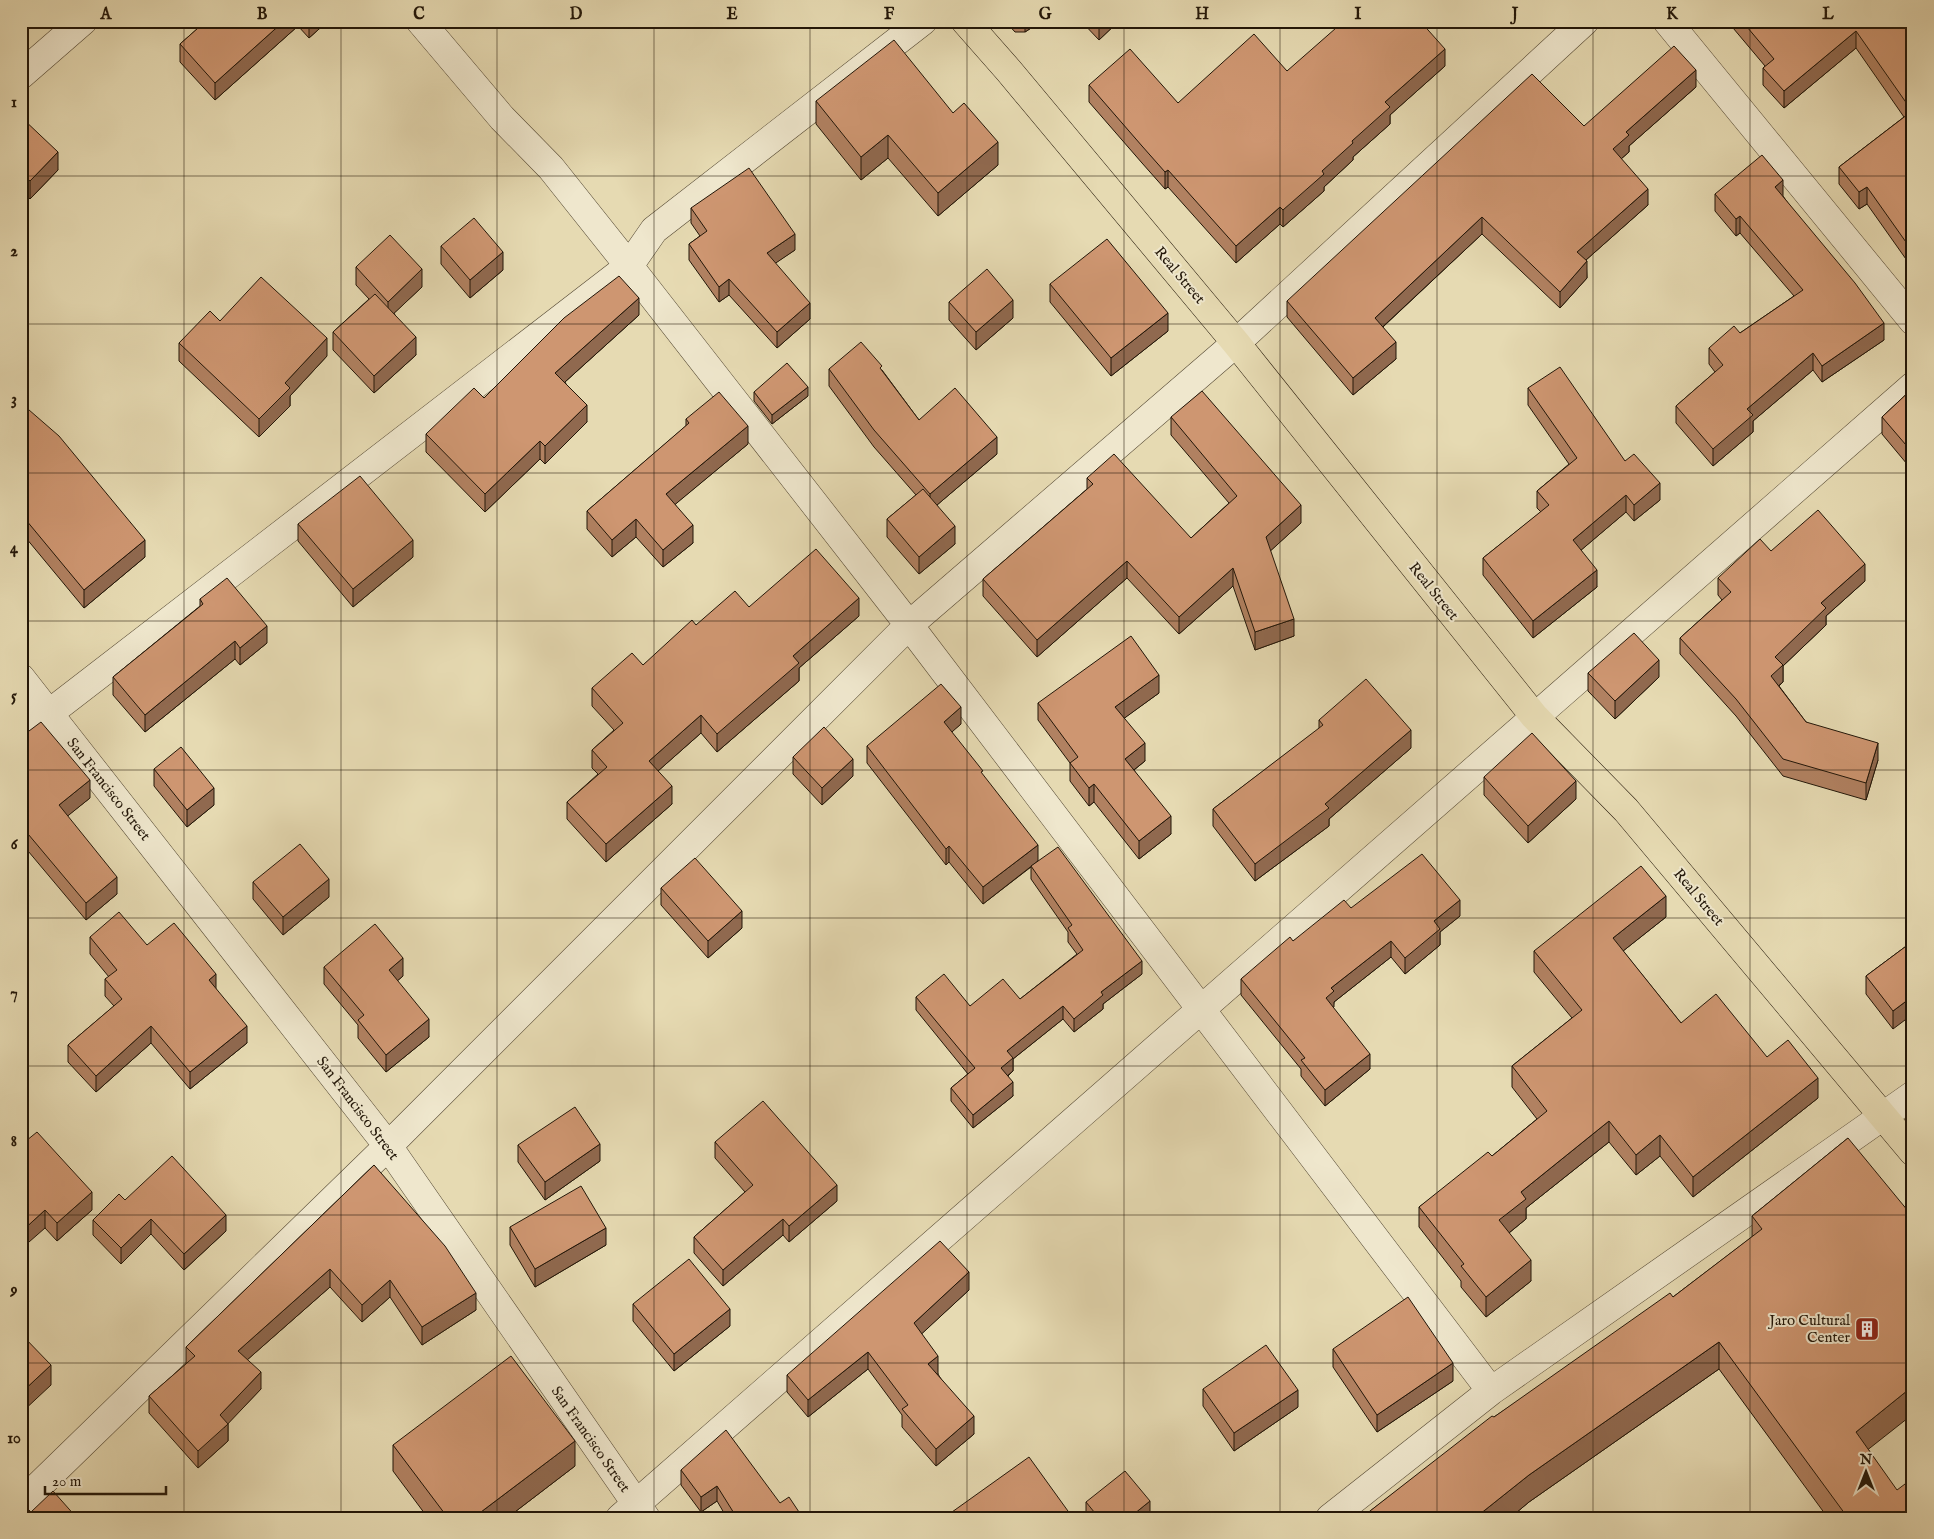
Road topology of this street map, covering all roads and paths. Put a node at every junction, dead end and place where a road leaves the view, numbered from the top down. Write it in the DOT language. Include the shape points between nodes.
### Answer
graph roads {
  1 [pos="83,21"];
  2 [pos="420,21"];
  3 [pos="923,21"];
  4 [pos="965,21"];
  5 [pos="1585,21"];
  6 [pos="1667,21"];
  7 [pos="21,75"];
  8 [pos="630,266"];
  9 [pos="1913,321"];
  10 [pos="1236,343"];
  11 [pos="1913,386"];
  12 [pos="909,625"];
  13 [pos="21,678"];
  14 [pos="50,713"];
  15 [pos="1534,716"];
  16 [pos="21,735"];
  17 [pos="1200,1009"];
  18 [pos="1913,1096"];
  19 [pos="1884,1117"];
  20 [pos="388,1146"];
  21 [pos="1913,1152"];
  22 [pos="1491,1391"];
  23 [pos="21,1503"];
  24 [pos="634,1513"];
  25 [pos="1330,1518"];
  1 -- 7 [label="street"];
  2 -- 8 [label="street" via="502,118 552,168"];
  3 -- 8 [label="street" via="654,230"];
  4 -- 10 [label="main road, Real Street"];
  5 -- 10 [label="street"];
  6 -- 9 [label="street"];
  8 -- 12 [label="street"];
  8 -- 14 [label="street"];
  10 -- 12 [label="street"];
  10 -- 15 [label="main road, Real Street"];
  11 -- 15 [label="street"];
  12 -- 17 [label="street"];
  12 -- 20 [label="street"];
  13 -- 14 [label="street, San Francisco Street"];
  14 -- 16 [label="street"];
  14 -- 20 [label="street, San Francisco Street"];
  15 -- 17 [label="street"];
  15 -- 19 [label="main road, Real Street" via="1626,810"];
  17 -- 22 [label="street"];
  17 -- 24 [label="street"];
  18 -- 19 [label="street"];
  19 -- 21 [label="main road, Real Street"];
  19 -- 22 [label="street"];
  20 -- 23 [label="street"];
  20 -- 24 [label="street, San Francisco Street"];
  22 -- 25 [label="street"];
}
